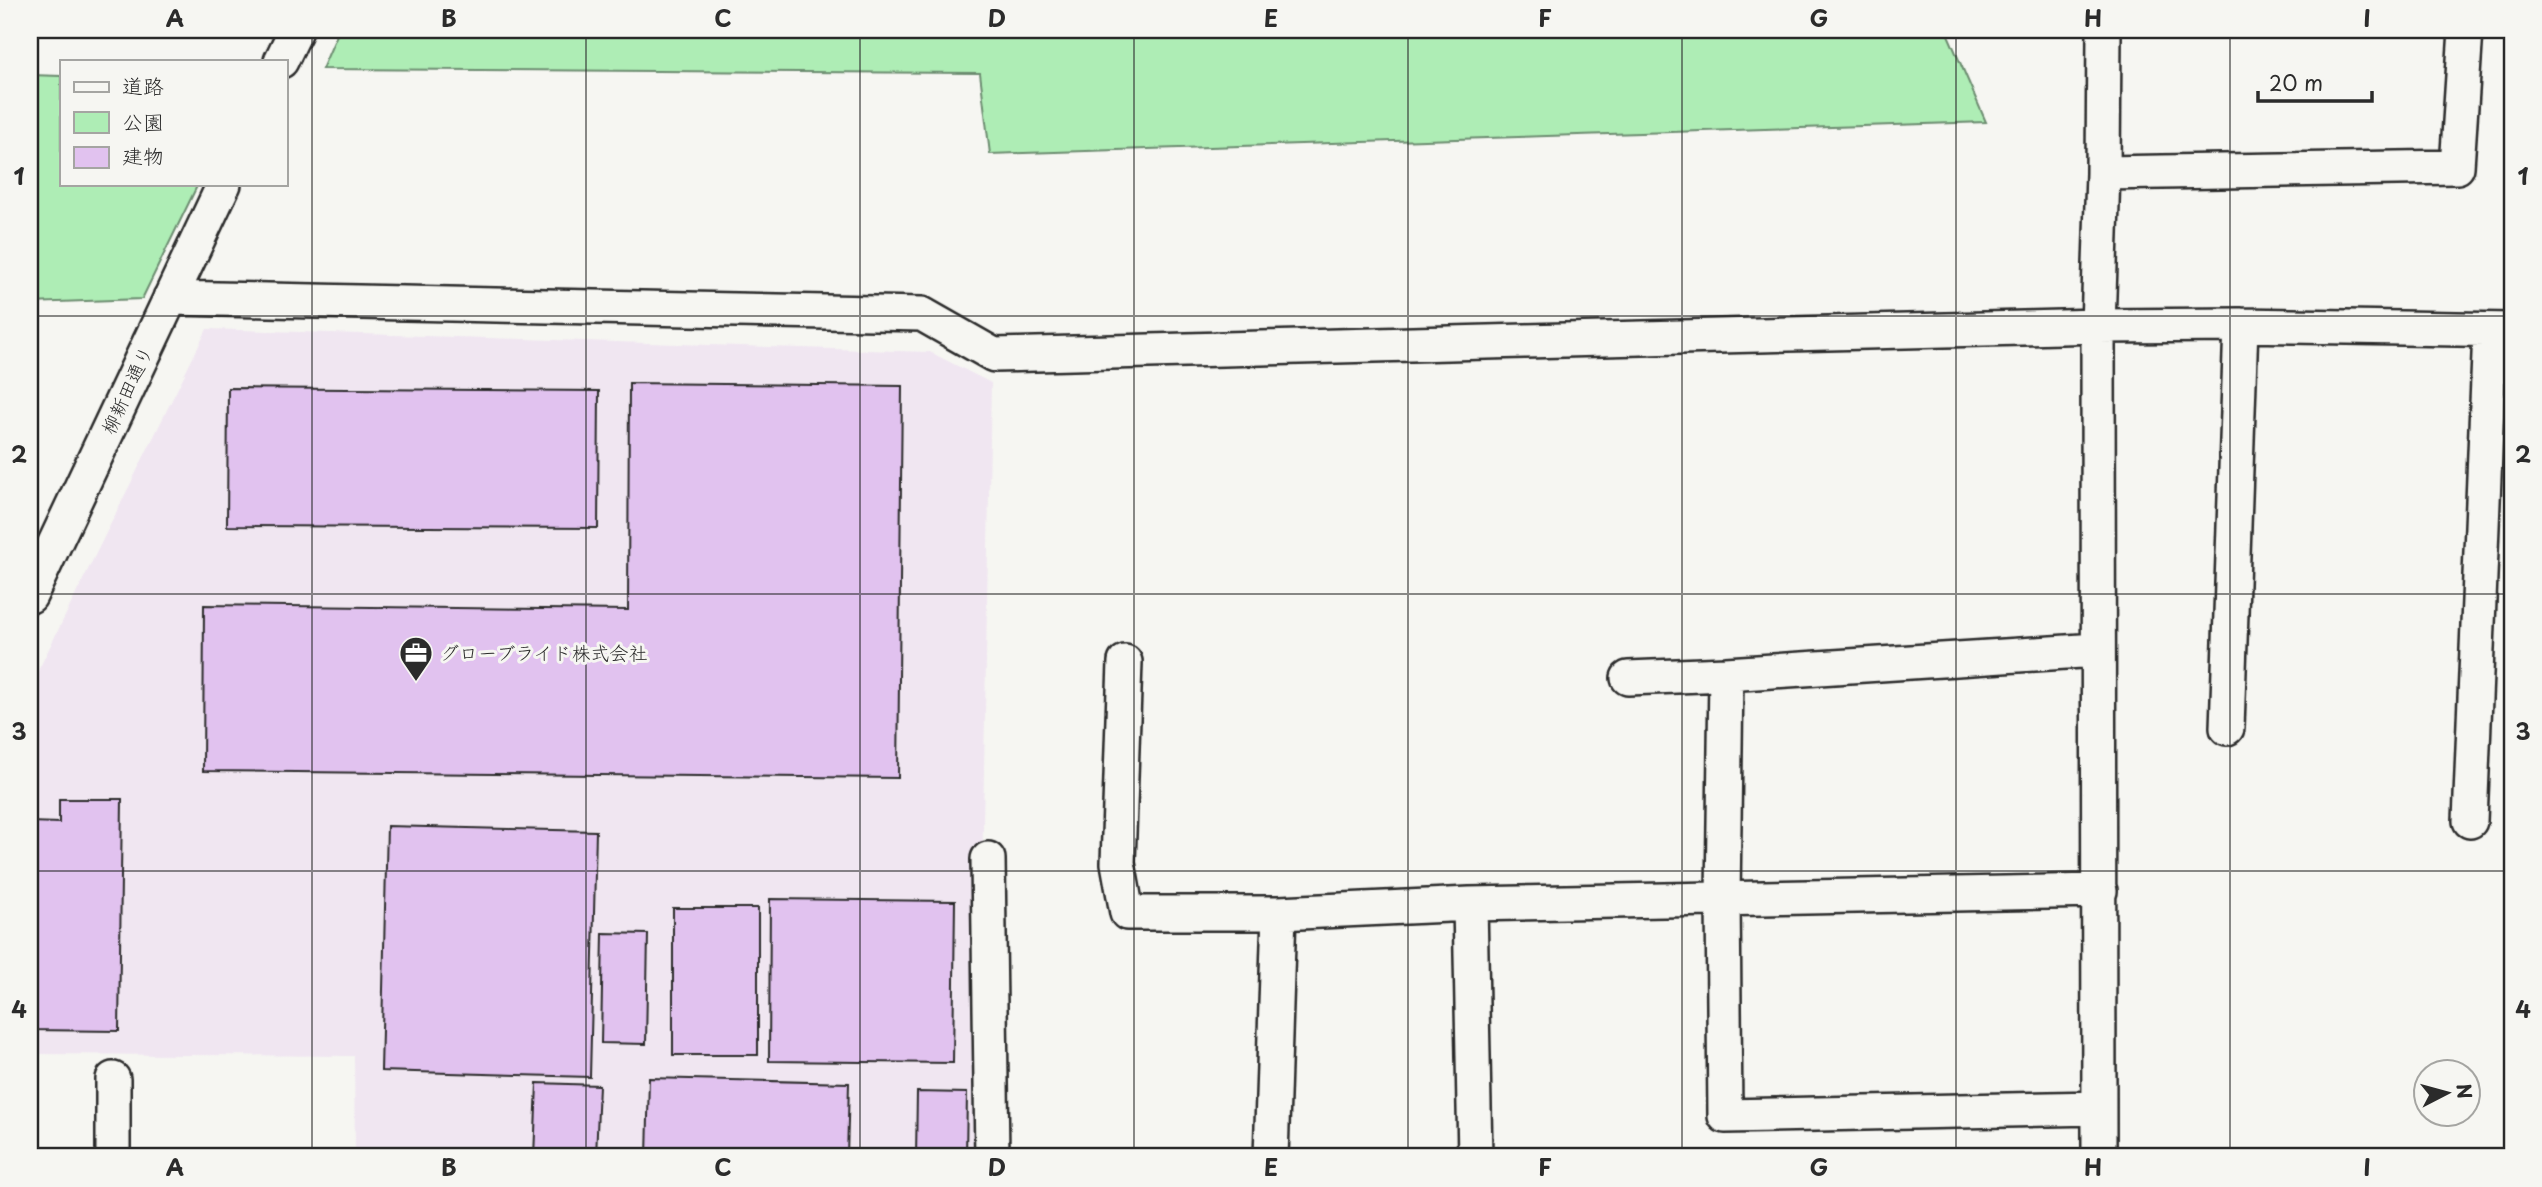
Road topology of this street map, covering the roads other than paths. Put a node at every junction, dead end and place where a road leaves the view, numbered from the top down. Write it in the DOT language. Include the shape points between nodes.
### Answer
graph roads {
  1 [pos="296,30"];
  2 [pos="2104,30"];
  3 [pos="2466,30"];
  4 [pos="281,60"];
  5 [pos="2103,173"];
  6 [pos="223,186"];
  7 [pos="170,298"];
  8 [pos="2241,325"];
  9 [pos="2098,326"];
  10 [pos="2501,330"];
  11 [pos="30,596"];
  12 [pos="2096,650"];
  13 [pos="1125,662"];
  14 [pos="1726,674"];
  15 [pos="1628,678"];
  16 [pos="2227,729"];
  17 [pos="2470,821"];
  18 [pos="988,859"];
  19 [pos="2100,891"];
  20 [pos="1723,898"];
  21 [pos="1470,904"];
  22 [pos="1279,912"];
  23 [pos="113,1079"];
  24 [pos="2098,1108"];
  25 [pos="113,1157"];
  26 [pos="992,1157"];
  27 [pos="1271,1157"];
  28 [pos="1475,1157"];
  29 [pos="2099,1157"];
  1 -- 4 [label="street"];
  2 -- 5 [label="street"];
  3 -- 5 [label="street" via="2456,167"];
  5 -- 9 [label="street"];
  6 -- 7 [label="street, 柳新田通り"];
  7 -- 9 [label="street" via="922,314 994,355"];
  7 -- 11 [label="street, 柳新田通り"];
  8 -- 9 [label="street"];
  8 -- 10 [label="street"];
  8 -- 16 [label="street"];
  9 -- 12 [label="street"];
  10 -- 17 [label="street"];
  12 -- 14 [label="street"];
  12 -- 19 [label="street"];
  13 -- 22 [label="street" via="1118,863 1127,913"];
  14 -- 15 [label="street"];
  14 -- 20 [label="street"];
  18 -- 26 [label="street"];
  19 -- 20 [label="street"];
  19 -- 24 [label="street"];
  20 -- 21 [label="street"];
  20 -- 24 [label="street" via="1725,1116"];
  21 -- 22 [label="street"];
  21 -- 28 [label="street"];
  22 -- 27 [label="street"];
  23 -- 25 [label="street"];
  24 -- 29 [label="street"];
}
